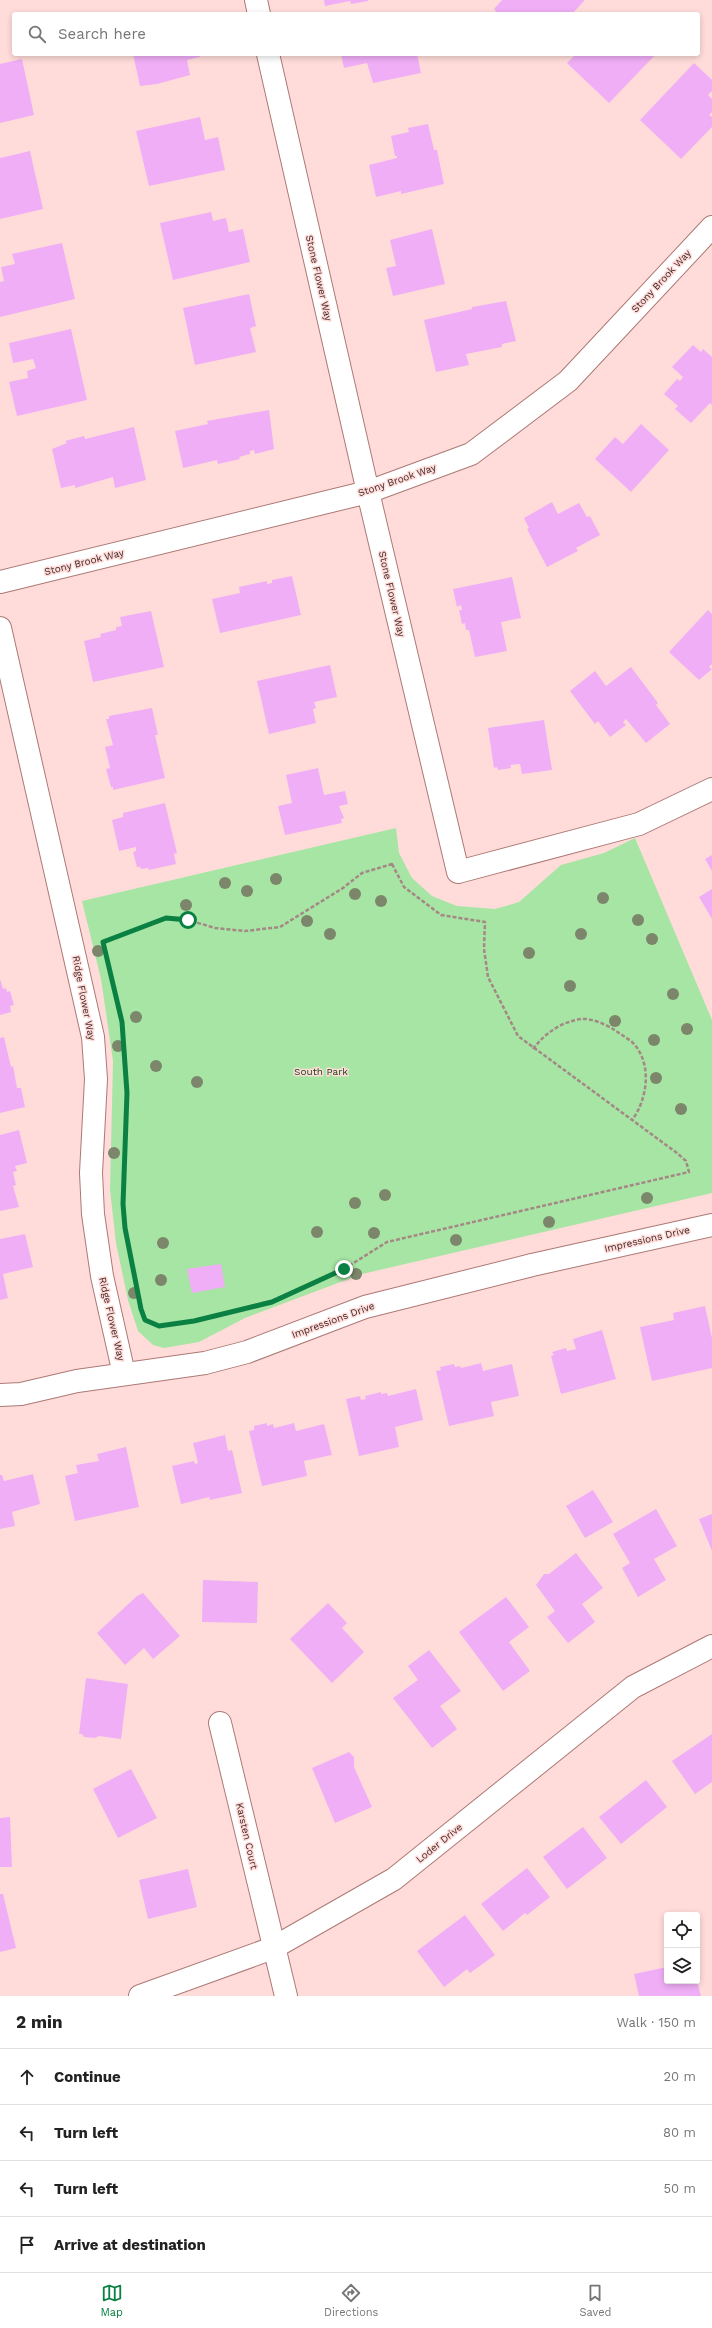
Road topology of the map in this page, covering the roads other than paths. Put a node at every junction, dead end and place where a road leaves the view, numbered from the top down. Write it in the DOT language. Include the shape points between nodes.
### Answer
graph roads {
  1 [pos="256,0"];
  2 [pos="259,12"];
  3 [pos="268,56"];
  4 [pos="712,227"];
  5 [pos="368,492"];
  6 [pos="0,582"];
  7 [pos="0,628"];
  8 [pos="712,789"];
  9 [pos="712,1225"];
  10 [pos="124,1374"];
  11 [pos="0,1395"];
  12 [pos="712,1646"];
  13 [pos="220,1723"];
  14 [pos="273,1948"];
  15 [pos="140,1996"];
  16 [pos="286,1996"];
  1 -- 2 [label="street"];
  3 -- 5 [label="street, Stone Flower Way"];
  4 -- 5 [label="street, Stony Brook Way" via="568,381 471,454"];
  5 -- 6 [label="street, Stony Brook Way"];
  5 -- 8 [label="street, Stone Flower Way" via="458,872 638,824"];
  7 -- 10 [label="street, Ridge Flower Way" via="93,1037 96,1079 91,1173 93,1214 102,1276"];
  9 -- 10 [label="street, Impressions Drive" via="532,1265 364,1307 247,1352 212,1361"];
  10 -- 11 [label="street, Impressions Drive" via="20,1394"];
  12 -- 14 [label="street, Loder Drive" via="633,1687 394,1879"];
  13 -- 14 [label="street, Karsten Court"];
  14 -- 15 [label="street, Loder Drive"];
  14 -- 16 [label="street, Karsten Court"];
}
